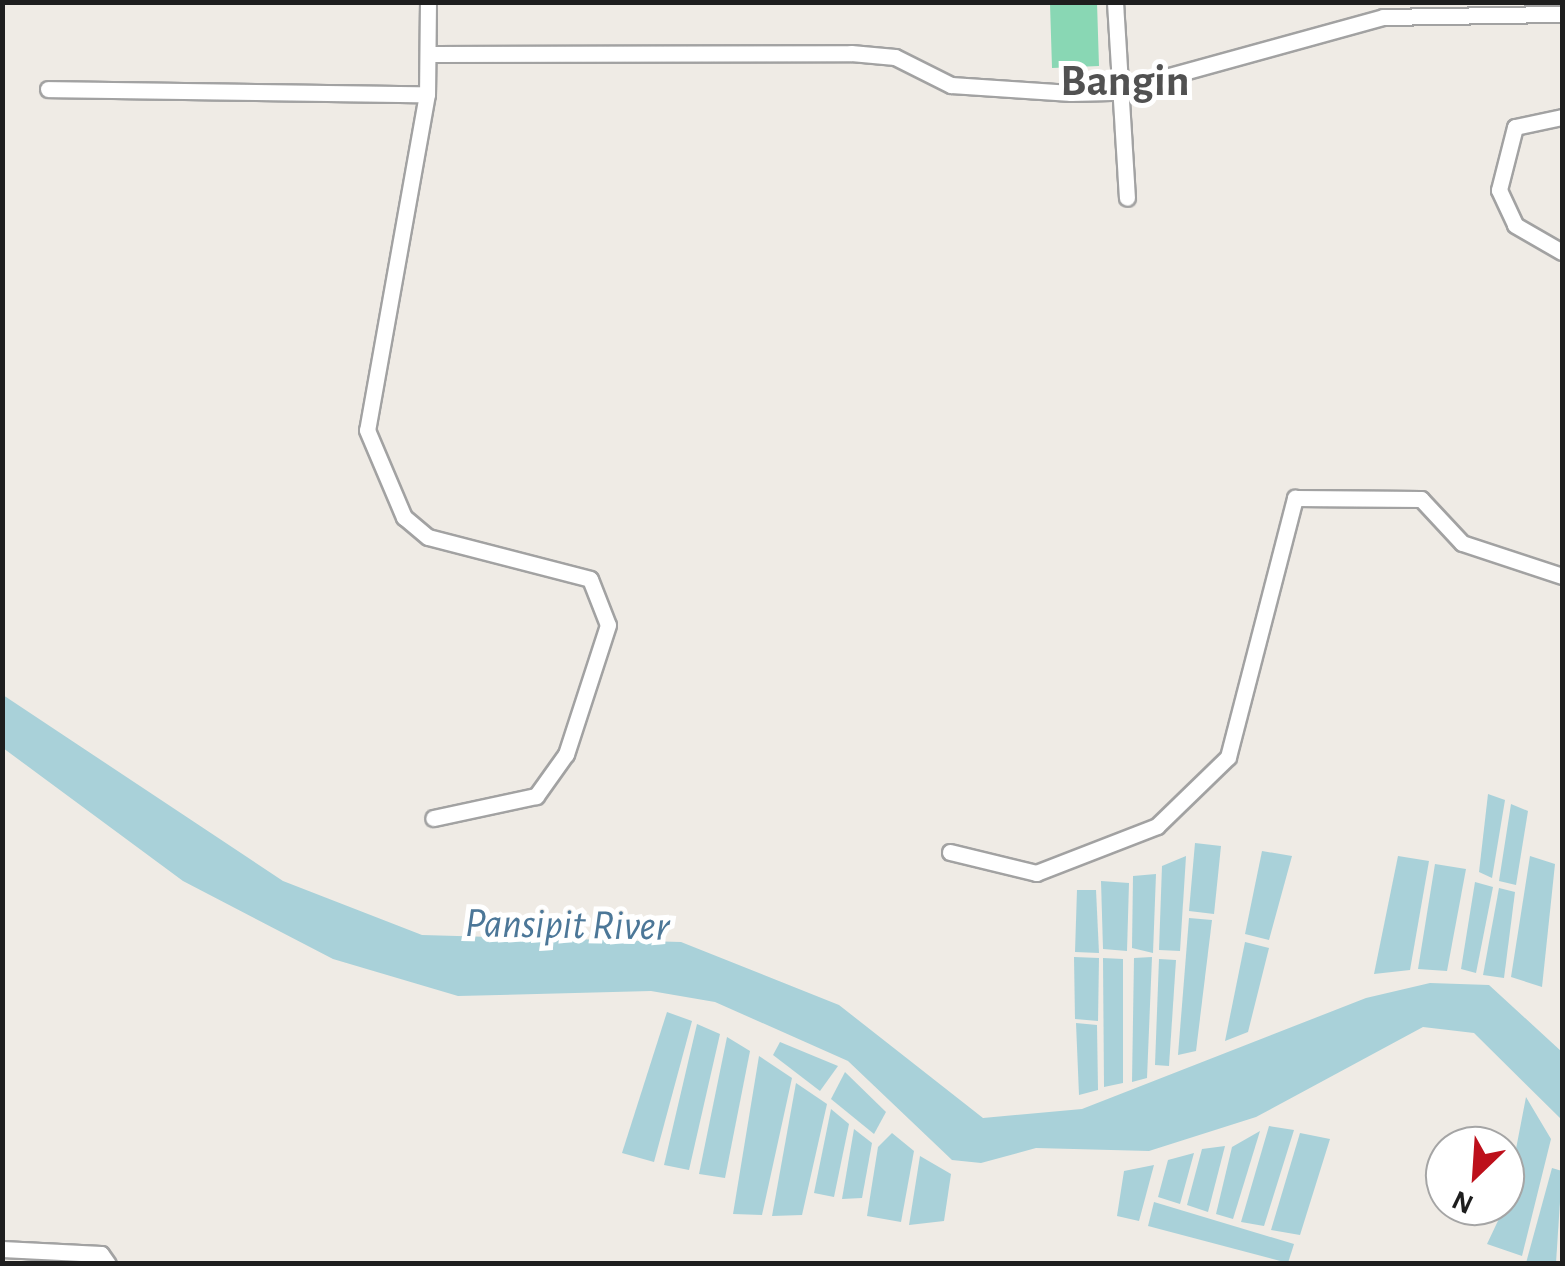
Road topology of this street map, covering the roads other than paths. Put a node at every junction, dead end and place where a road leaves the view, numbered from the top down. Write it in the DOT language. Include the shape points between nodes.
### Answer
graph roads {
  1 [pos="428,2"];
  2 [pos="1116,2"];
  3 [pos="1562,14"];
  4 [pos="430,54"];
  5 [pos="1125,86"];
  6 [pos="48,89"];
  7 [pos="427,94"];
  8 [pos="1562,117"];
  9 [pos="1128,198"];
  10 [pos="1562,252"];
  11 [pos="1562,576"];
  12 [pos="432,818"];
  13 [pos="950,852"];
  14 [pos="2,1249"];
  15 [pos="108,1264"];
  1 -- 4 [label="street"];
  2 -- 5 [label="street"];
  3 -- 5 [label="street" via="1384,17"];
  4 -- 5 [label="street" via="831,52 896,57 951,85 1071,94"];
  4 -- 7 [label="street"];
  5 -- 9 [label="street"];
  6 -- 7 [label="street"];
  7 -- 12 [label="street" via="366,430 404,517 428,538 590,578 608,624 566,754 536,796"];
  8 -- 10 [label="street" via="1515,127 1499,190 1516,225"];
  11 -- 13 [label="street" via="1462,543 1421,500 1295,498 1228,757 1156,826 1036,873"];
  14 -- 15 [label="street" via="101,1254"];
}
